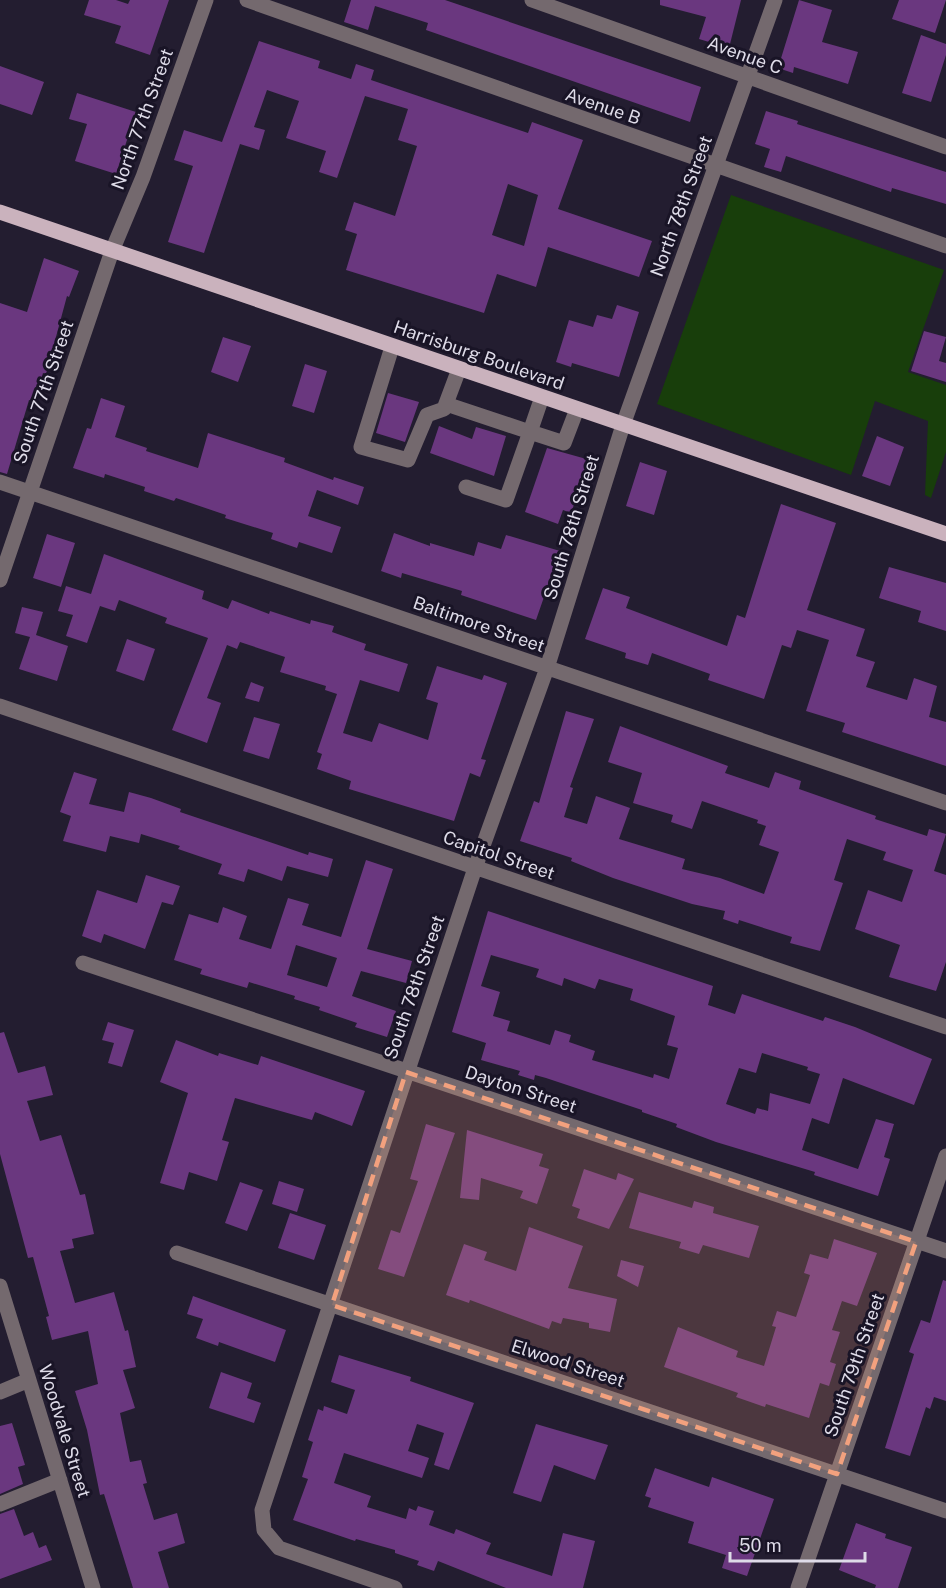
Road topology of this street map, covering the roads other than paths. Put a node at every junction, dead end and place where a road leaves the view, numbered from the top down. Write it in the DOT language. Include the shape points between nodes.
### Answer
graph roads {
  1 [pos="206,0"];
  2 [pos="247,0"];
  3 [pos="532,0"];
  4 [pos="776,0"];
  5 [pos="747,77"];
  6 [pos="946,147"];
  7 [pos="716,166"];
  8 [pos="0,213"];
  9 [pos="946,246"];
  10 [pos="112,251"];
  11 [pos="393,346"];
  12 [pos="459,369"];
  13 [pos="542,397"];
  14 [pos="446,404"];
  15 [pos="577,409"];
  16 [pos="623,425"];
  17 [pos="530,432"];
  18 [pos="0,482"];
  19 [pos="466,487"];
  20 [pos="30,492"];
  21 [pos="946,534"];
  22 [pos="0,580"];
  23 [pos="547,668"];
  24 [pos="0,706"];
  25 [pos="946,803"];
  26 [pos="475,868"];
  27 [pos="83,963"];
  28 [pos="946,1027"];
  29 [pos="406,1072"];
  30 [pos="946,1155"];
  31 [pos="916,1242"];
  32 [pos="946,1251"];
  33 [pos="177,1253"];
  34 [pos="0,1286"];
  35 [pos="332,1305"];
  36 [pos="29,1380"];
  37 [pos="0,1392"];
  38 [pos="837,1474"];
  39 [pos="60,1480"];
  40 [pos="0,1504"];
  41 [pos="946,1511"];
  42 [pos="93,1588"];
  43 [pos="395,1588"];
  44 [pos="798,1588"];
  1 -- 10 [label="street, North 77th Street" via="143,177"];
  2 -- 7 [label="street, Avenue B"];
  3 -- 5 [label="street, Avenue C"];
  4 -- 5 [label="street, North 78th Street"];
  5 -- 6 [label="street, Avenue C"];
  5 -- 7 [label="street, North 78th Street"];
  7 -- 9 [label="street, Avenue B"];
  7 -- 16 [label="street, North 78th Street"];
  8 -- 10 [label="main road, Harrisburg Boulevard"];
  10 -- 11 [label="main road, Harrisburg Boulevard"];
  10 -- 20 [label="street, South 77th Street"];
  11 -- 12 [label="main road, Harrisburg Boulevard"];
  11 -- 14 [label="street" via="361,447 408,460 427,416 444,409"];
  12 -- 13 [label="main road, Harrisburg Boulevard"];
  12 -- 14 [label="street"];
  13 -- 15 [label="main road, Harrisburg Boulevard"];
  13 -- 17 [label="street"];
  14 -- 17 [label="street"];
  15 -- 16 [label="main road, Harrisburg Boulevard"];
  15 -- 17 [label="street" via="564,443"];
  16 -- 21 [label="main road, Harrisburg Boulevard"];
  16 -- 23 [label="street, South 78th Street"];
  17 -- 19 [label="street" via="506,500"];
  18 -- 20 [label="street, Baltimore Street"];
  20 -- 22 [label="street, South 77th Street"];
  20 -- 23 [label="street, Baltimore Street"];
  23 -- 25 [label="street, Baltimore Street"];
  23 -- 26 [label="street, South 78th Street"];
  24 -- 26 [label="street, Capitol Street"];
  26 -- 28 [label="street, Capitol Street"];
  26 -- 29 [label="street, South 78th Street"];
  27 -- 29 [label="street, Dayton Street"];
  29 -- 31 [label="street, Dayton Street"];
  29 -- 35 [label="street, South 78th Street"];
  30 -- 31 [label="street, South 79th Street"];
  31 -- 32 [label="street, Dayton Street"];
  31 -- 38 [label="street, South 79th Street"];
  33 -- 35 [label="street, Elwood Street"];
  34 -- 36 [label="street, Woodvale Street"];
  35 -- 38 [label="street, Elwood Street"];
  35 -- 43 [label="street, South 78th Street" via="262,1510 264,1530 279,1548 290,1553"];
  36 -- 37 [label="street"];
  36 -- 39 [label="street, Woodvale Street"];
  38 -- 41 [label="street, Elwood Street"];
  38 -- 44 [label="street, South 79th Street"];
  39 -- 40 [label="street"];
  39 -- 42 [label="street, Woodvale Street"];
}
